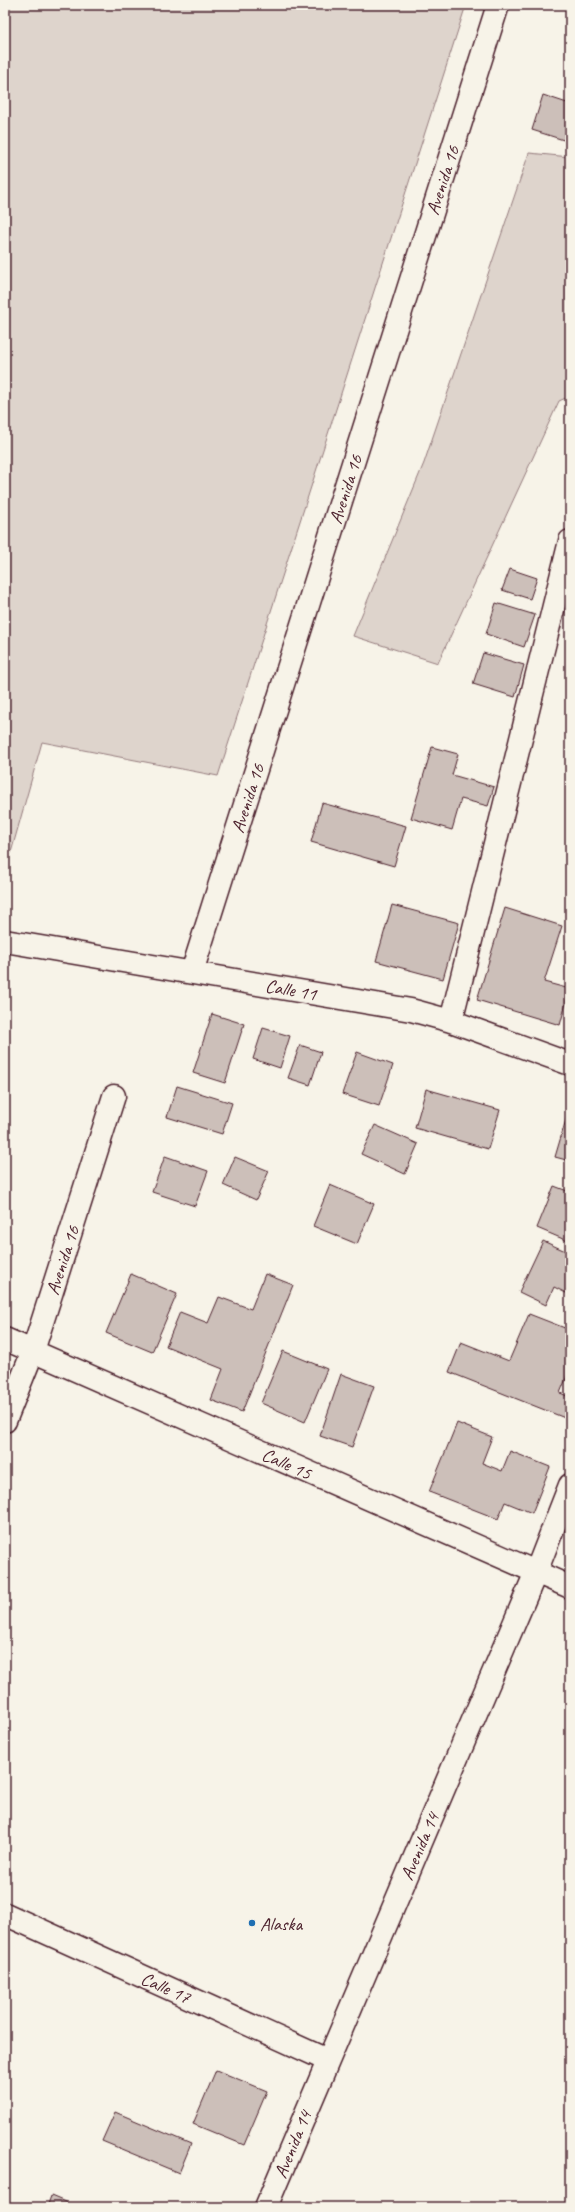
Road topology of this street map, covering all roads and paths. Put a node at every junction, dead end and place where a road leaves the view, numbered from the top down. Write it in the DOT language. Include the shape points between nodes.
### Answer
graph roads {
  1 [pos="498,5"];
  2 [pos="570,541"];
  3 [pos="5,940"];
  4 [pos="192,972"];
  5 [pos="451,1021"];
  6 [pos="570,1064"];
  7 [pos="114,1096"];
  8 [pos="5,1339"];
  9 [pos="32,1351"];
  10 [pos="5,1421"];
  11 [pos="570,1485"];
  12 [pos="536,1572"];
  13 [pos="570,1587"];
  14 [pos="5,1914"];
  15 [pos="327,2060"];
  16 [pos="266,2207"];
  1 -- 4 [label="street, Avenida 16"];
  2 -- 5 [label="street"];
  3 -- 4 [label="street, Calle 11"];
  4 -- 5 [label="street, Calle 11" via="411,1010"];
  5 -- 6 [label="street, Calle 11"];
  7 -- 9 [label="street, Avenida 16"];
  8 -- 9 [label="street, Calle 15"];
  9 -- 10 [label="street, Avenida 16"];
  9 -- 12 [label="street, Calle 15"];
  11 -- 12 [label="street, Avenida 14"];
  12 -- 13 [label="street, Calle 15"];
  12 -- 15 [label="street, Avenida 14"];
  14 -- 15 [label="street, Calle 17"];
  15 -- 16 [label="street, Avenida 14"];
}
